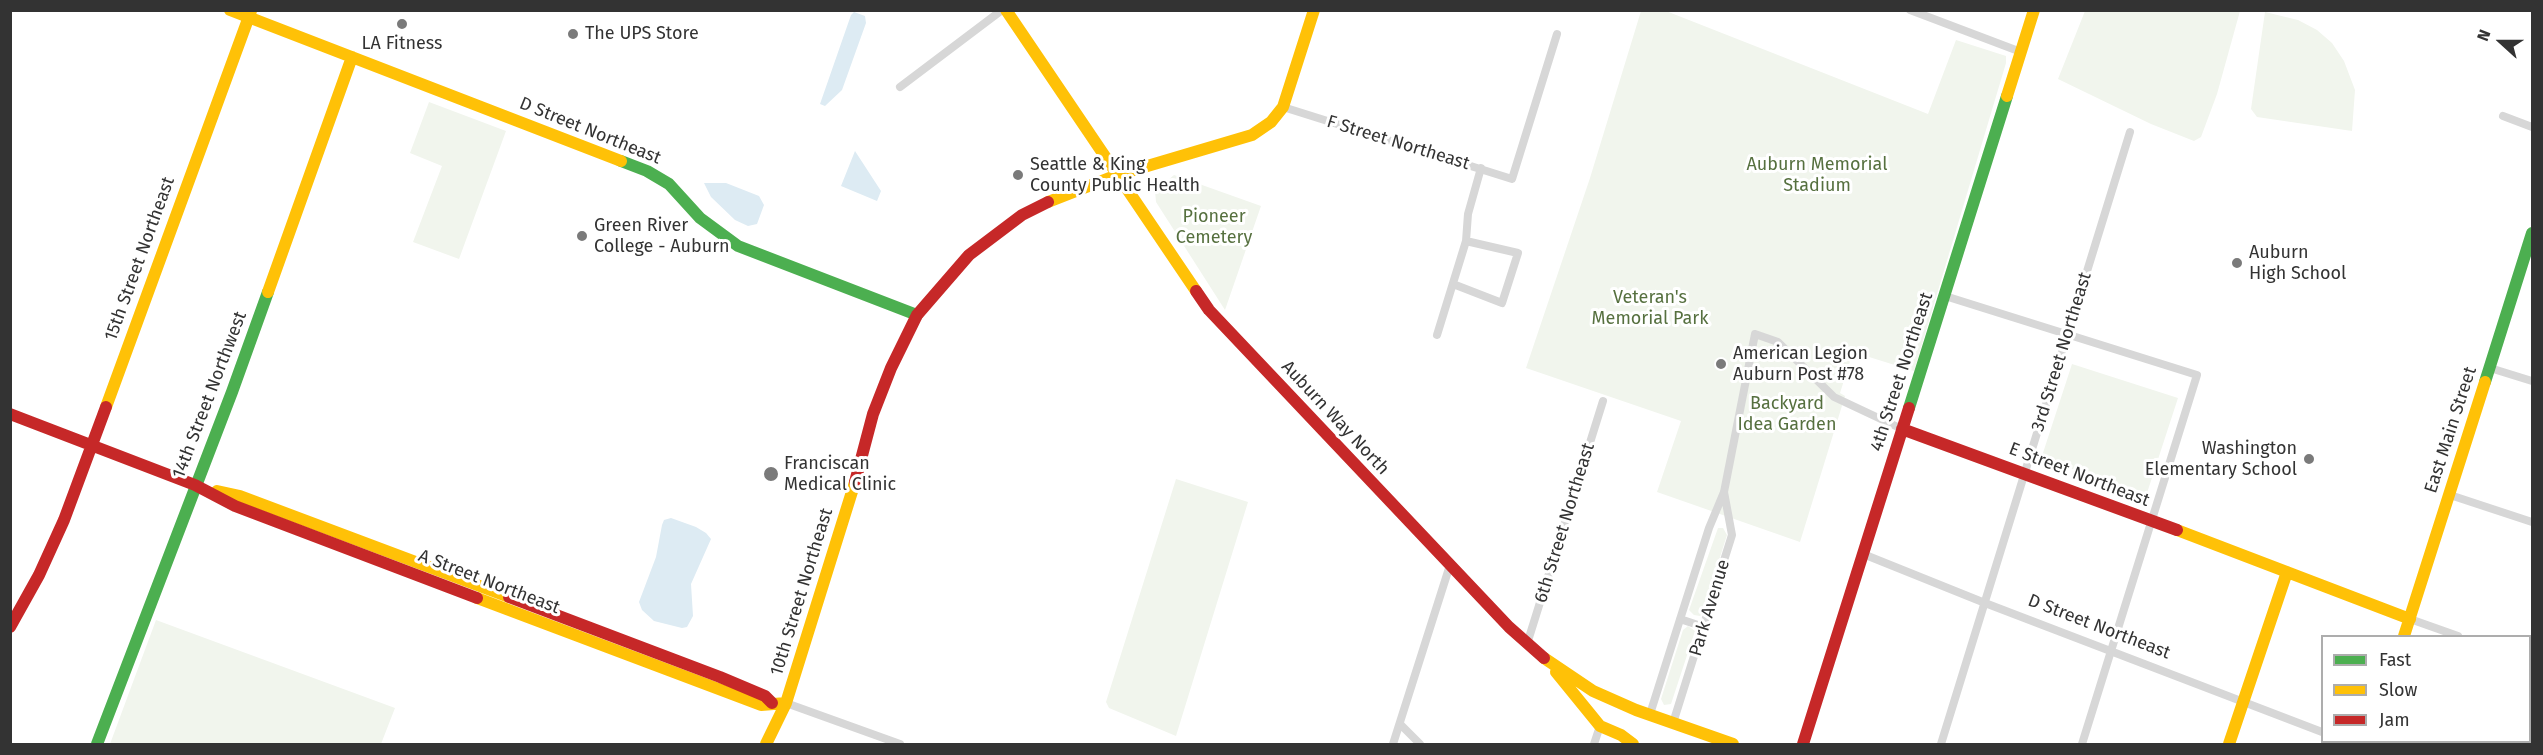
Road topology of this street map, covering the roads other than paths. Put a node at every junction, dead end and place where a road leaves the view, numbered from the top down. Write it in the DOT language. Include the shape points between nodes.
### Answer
graph roads {
  1 [pos="230,10"];
  2 [pos="1004,10"];
  3 [pos="1314,10"];
  4 [pos="1910,10"];
  5 [pos="2034,10"];
  6 [pos="249,14"];
  7 [pos="1557,34"];
  8 [pos="2021,52"];
  9 [pos="352,57"];
  10 [pos="900,87"];
  11 [pos="1283,107"];
  12 [pos="2503,116"];
  13 [pos="2532,127"];
  14 [pos="2130,132"];
  15 [pos="1481,168"];
  16 [pos="1118,175"];
  17 [pos="1466,241"];
  18 [pos="2531,241"];
  19 [pos="1453,284"];
  20 [pos="1945,296"];
  21 [pos="917,315"];
  22 [pos="1755,334"];
  23 [pos="2067,334"];
  24 [pos="1437,335"];
  25 [pos="2490,368"];
  26 [pos="2532,381"];
  27 [pos="1603,401"];
  28 [pos="10,414"];
  29 [pos="1902,429"];
  30 [pos="92,443"];
  31 [pos="2025,473"];
  32 [pos="195,485"];
  33 [pos="1724,492"];
  34 [pos="2450,495"];
  35 [pos="2152,522"];
  36 [pos="2532,522"];
  37 [pos="1863,554"];
  38 [pos="1450,566"];
  39 [pos="2287,572"];
  40 [pos="1985,603"];
  41 [pos="1680,619"];
  42 [pos="2410,619"];
  43 [pos="10,627"];
  44 [pos="1704,627"];
  45 [pos="2404,635"];
  46 [pos="2455,635"];
  47 [pos="1527,644"];
  48 [pos="2111,651"];
  49 [pos="1548,662"];
  50 [pos="2242,701"];
  51 [pos="786,703"];
  52 [pos="1650,714"];
  53 [pos="1400,723"];
  54 [pos="1673,723"];
  55 [pos="1600,726"];
  56 [pos="2321,732"];
  57 [pos="97,744"];
  58 [pos="766,744"];
  59 [pos="900,744"];
  60 [pos="1393,744"];
  61 [pos="1420,744"];
  62 [pos="1594,744"];
  63 [pos="1633,744"];
  64 [pos="1733,744"];
  65 [pos="1803,744"];
  66 [pos="1941,744"];
  67 [pos="2082,744"];
  68 [pos="2229,744"];
  1 -- 6 [label="street, D Street Northeast"];
  2 -- 10 [label="street"];
  2 -- 16 [label="street, Auburn Way North"];
  3 -- 11 [label="street"];
  4 -- 8 [label="street"];
  5 -- 8 [label="street, 4th Street Northeast"];
  6 -- 9 [label="street, D Street Northeast"];
  6 -- 30 [label="street, 15th Street Northeast"];
  7 -- 15 [label="street, F Street Northeast" via="1512,179"];
  8 -- 20 [label="street, 4th Street Northeast"];
  9 -- 21 [label="street, D Street Northeast" via="648,171 669,184 700,218 738,246"];
  9 -- 32 [label="street, 14th Street Northwest"];
  11 -- 15 [label="street, F Street Northeast"];
  11 -- 16 [label="street, 10th Street Northeast" via="1271,122 1252,135"];
  12 -- 13 [label="street"];
  14 -- 23 [label="street, 3rd Street Northeast"];
  15 -- 17 [label="street" via="1468,214"];
  16 -- 21 [label="street, 10th Street Northeast" via="1049,201 1011,222 960,264"];
  16 -- 38 [label="street, Auburn Way North" via="1219,322"];
  17 -- 19 [label="street"];
  17 -- 19 [label="street" via="1518,253 1502,303"];
  18 -- 25 [label="street, East Main Street"];
  19 -- 24 [label="street"];
  20 -- 23 [label="street"];
  20 -- 29 [label="street, 4th Street Northeast"];
  21 -- 51 [label="street, 10th Street Northeast" via="873,414"];
  22 -- 29 [label="street, E Street Northeast" via="1778,342 1834,397"];
  22 -- 33 [label="street, Park Avenue"];
  23 -- 31 [label="street, 3rd Street Northeast"];
  23 -- 35 [label="street" via="2197,375"];
  25 -- 26 [label="street"];
  25 -- 34 [label="street, East Main Street"];
  27 -- 47 [label="street, 6th Street Northeast"];
  28 -- 30 [label="street, A Street Northeast"];
  29 -- 31 [label="street, E Street Northeast"];
  29 -- 37 [label="street, 4th Street Northeast"];
  30 -- 32 [label="street, A Street Northeast"];
  30 -- 43 [label="street, 15th Street Northeast" via="64,520"];
  31 -- 35 [label="street, E Street Northeast"];
  31 -- 40 [label="street, 3rd Street Northeast"];
  32 -- 51 [label="street, A Street Northeast" via="244,509 761,705"];
  32 -- 57 [label="street, 14th Street Northwest"];
  33 -- 41 [label="street, Park Avenue"];
  33 -- 44 [label="street, Park Avenue" via="1732,535"];
  34 -- 36 [label="street"];
  34 -- 42 [label="street, East Main Street"];
  35 -- 39 [label="street, E Street Northeast"];
  35 -- 48 [label="street"];
  37 -- 40 [label="street, D Street Northeast"];
  37 -- 65 [label="street, 4th Street Northeast"];
  38 -- 47 [label="street, Auburn Way North"];
  38 -- 53 [label="street"];
  39 -- 42 [label="street, E Street Northeast"];
  39 -- 50 [label="street"];
  40 -- 48 [label="street, D Street Northeast"];
  40 -- 66 [label="street, 3rd Street Northeast"];
  41 -- 44 [label="street"];
  41 -- 52 [label="street, Park Avenue"];
  42 -- 45 [label="street, East Main Street"];
  42 -- 46 [label="street"];
  44 -- 54 [label="street, Park Avenue"];
  47 -- 49 [label="street, Auburn Way North"];
  48 -- 50 [label="street, D Street Northeast"];
  48 -- 67 [label="street"];
  49 -- 52 [label="street, Auburn Way North" via="1593,691"];
  49 -- 55 [label="street"];
  50 -- 56 [label="street, D Street Northeast"];
  50 -- 68 [label="street"];
  51 -- 58 [label="street, 10th Street Northeast"];
  51 -- 59 [label="street, A Street Northeast"];
  52 -- 54 [label="street, Auburn Way North"];
  53 -- 60 [label="street"];
  53 -- 61 [label="street"];
  54 -- 64 [label="street, Auburn Way North"];
  55 -- 62 [label="street"];
  55 -- 63 [label="street"];
}
